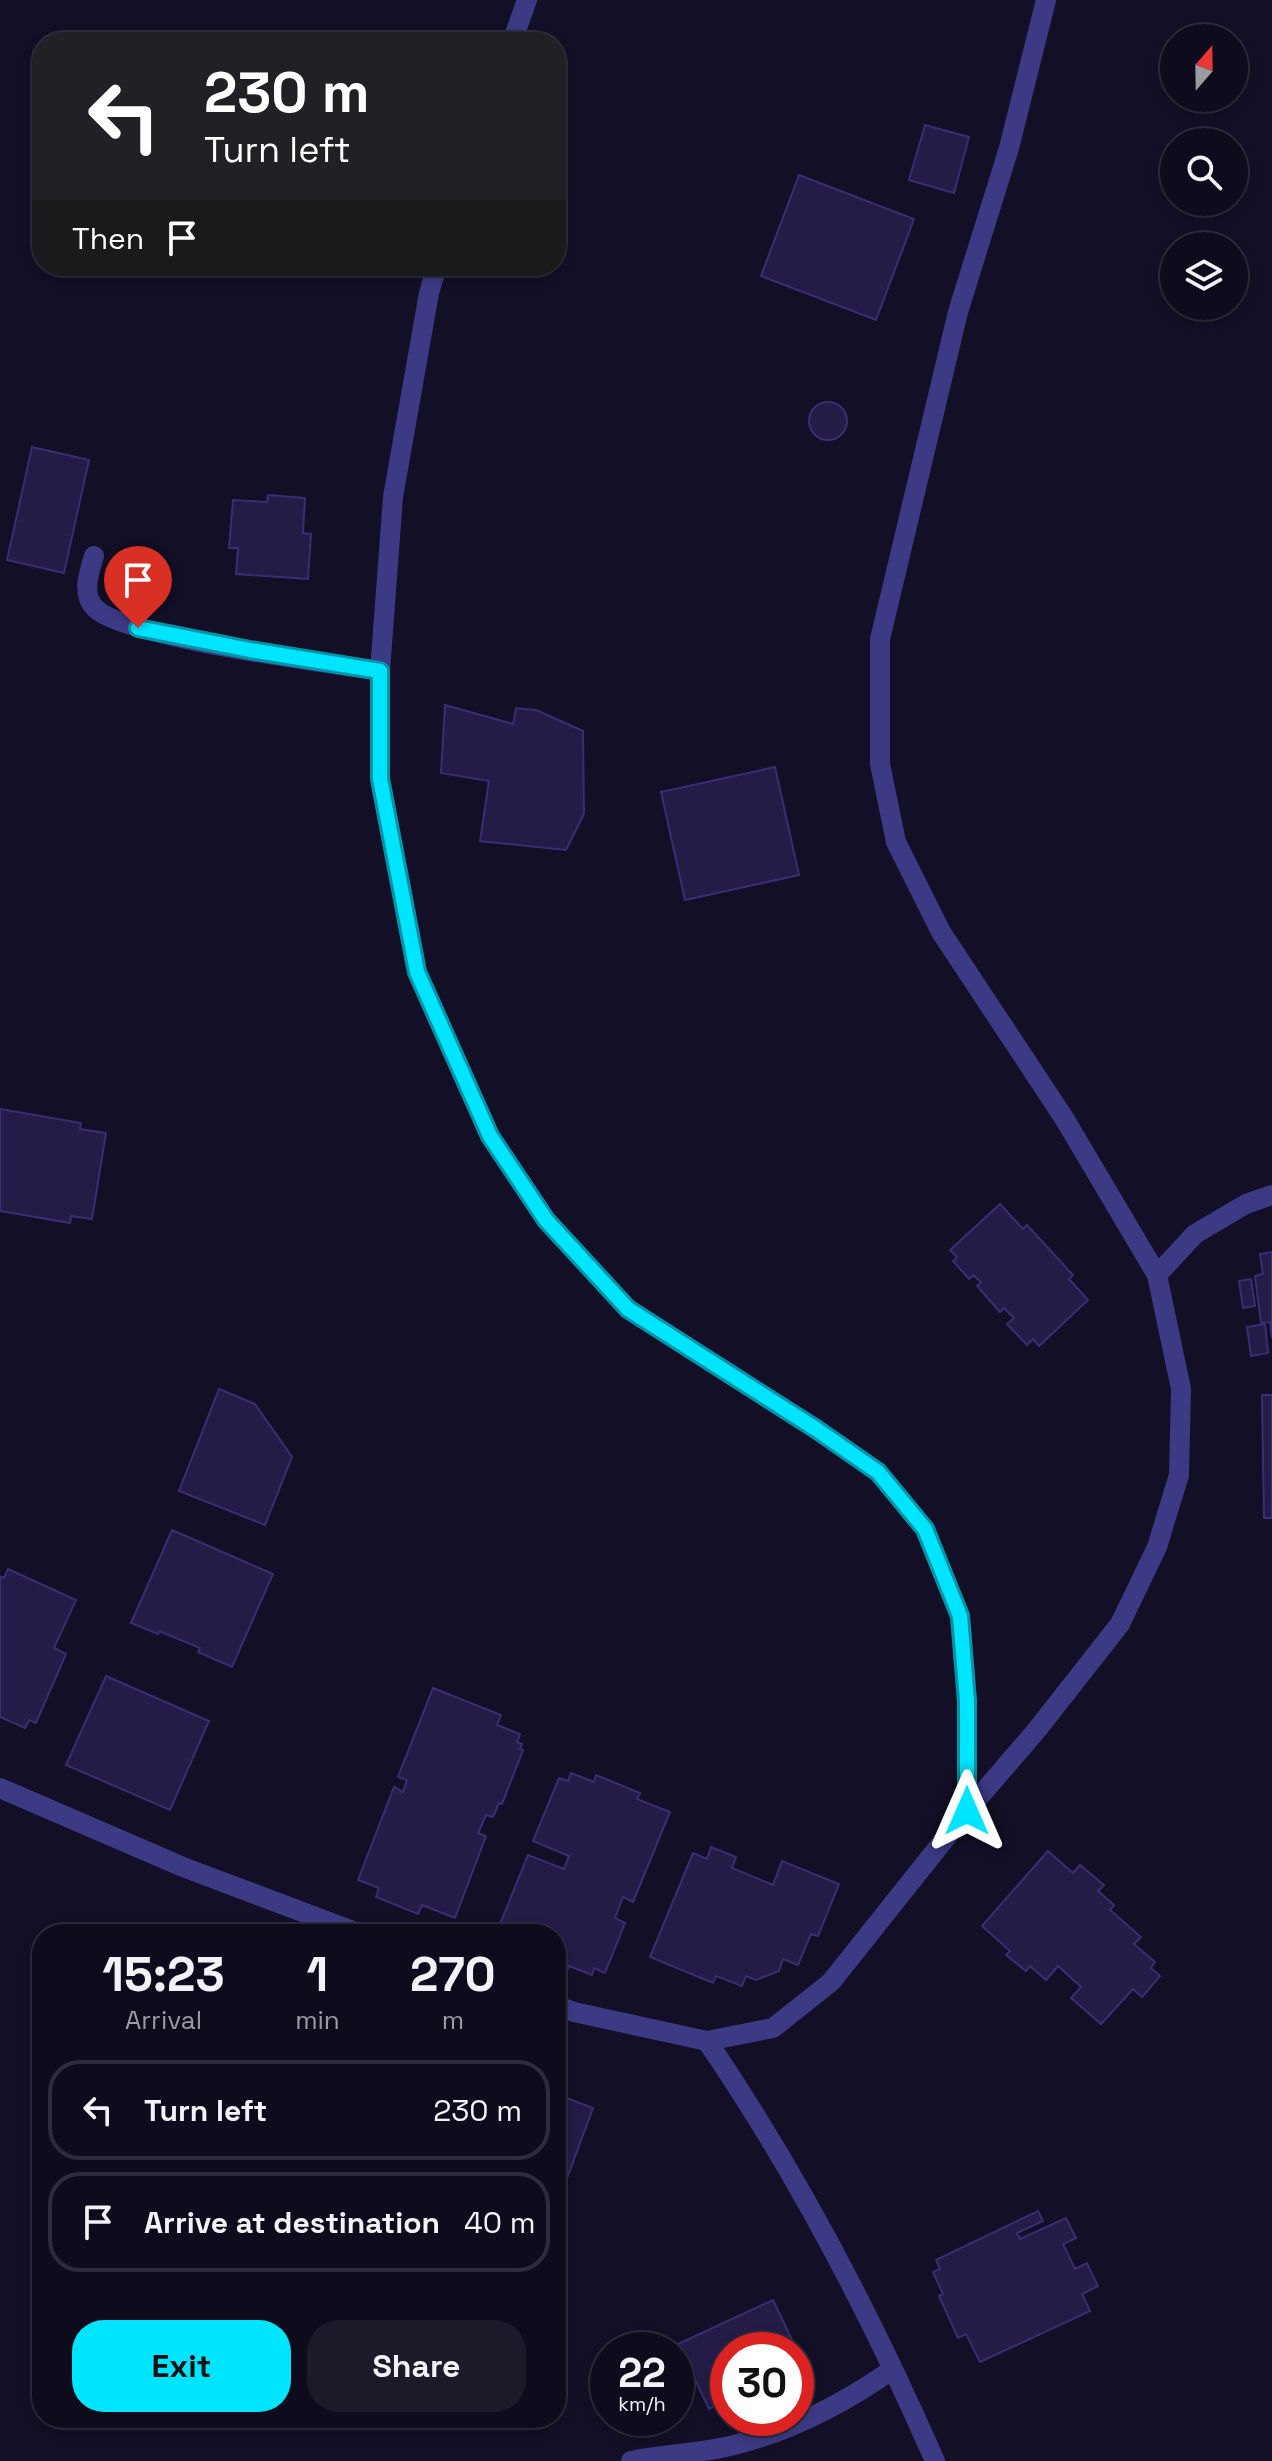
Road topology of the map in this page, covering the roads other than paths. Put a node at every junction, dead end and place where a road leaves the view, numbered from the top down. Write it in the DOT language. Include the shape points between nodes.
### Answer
graph roads {
  1 [pos="527,0"];
  2 [pos="1046,0"];
  3 [pos="516,32"];
  4 [pos="434,276"];
  5 [pos="94,556"];
  6 [pos="380,671"];
  7 [pos="1272,1195"];
  8 [pos="1157,1275"];
  9 [pos="0,1788"];
  10 [pos="967,1811"];
  11 [pos="334,1924"];
  12 [pos="566,2009"];
  13 [pos="707,2041"];
  14 [pos="893,2369"];
  15 [pos="631,2461"];
  16 [pos="935,2461"];
  1 -- 3 [label="street"];
  2 -- 8 [label="street" via="1009,148 958,312 880,639 880,764 896,842 941,932 1064,1118"];
  4 -- 6 [label="street" via="393,497"];
  5 -- 6 [label="street" via="86,584 90,602 110,619"];
  6 -- 10 [label="street" via="380,779 417,972 490,1136 546,1220 628,1309 878,1472 925,1529 960,1616"];
  7 -- 8 [label="street" via="1195,1234"];
  8 -- 10 [label="street" via="1181,1389 1179,1475 1157,1547 1120,1624"];
  9 -- 11 [label="street" via="183,1867"];
  10 -- 13 [label="street" via="831,1982 773,2028"];
  12 -- 13 [label="street"];
  13 -- 14 [label="street" via="791,2173"];
  14 -- 15 [label="street" via="854,2396 767,2436"];
  14 -- 16 [label="street"];
}
